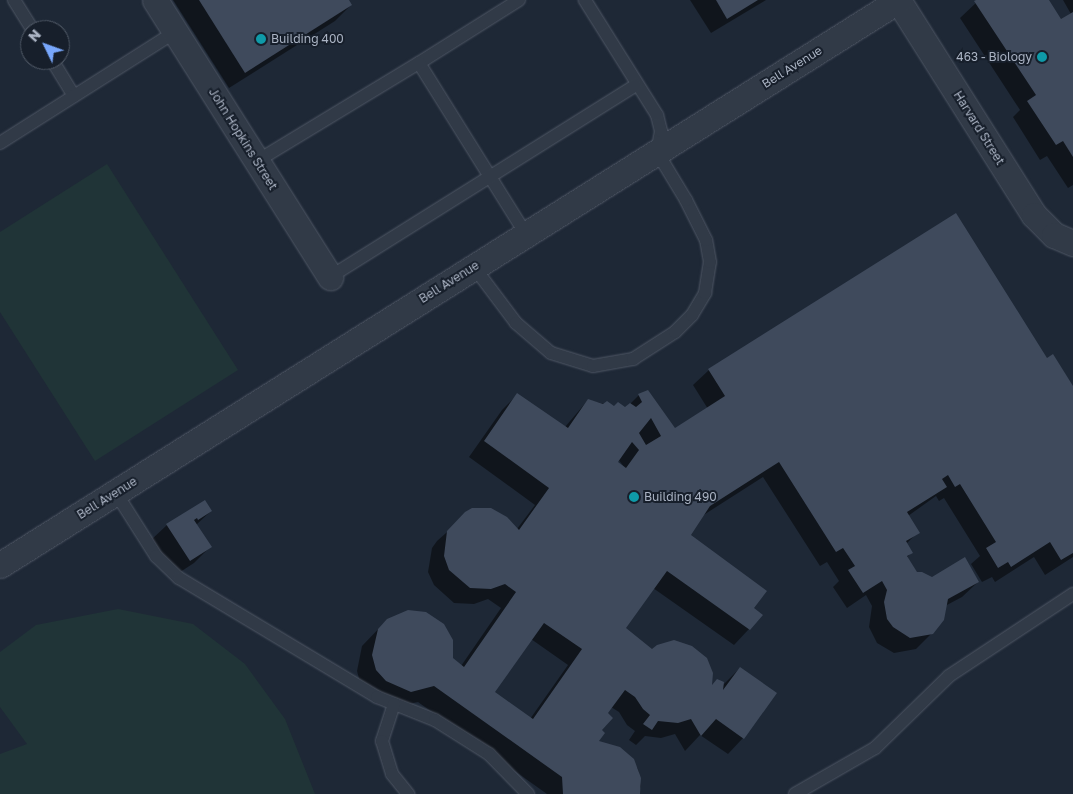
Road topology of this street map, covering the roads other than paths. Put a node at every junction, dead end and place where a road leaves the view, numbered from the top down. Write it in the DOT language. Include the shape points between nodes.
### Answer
graph roads {
  1 [pos="14,0"];
  2 [pos="155,0"];
  3 [pos="519,0"];
  4 [pos="585,0"];
  5 [pos="898,0"];
  6 [pos="27,20"];
  7 [pos="175,32"];
  8 [pos="419,63"];
  9 [pos="58,70"];
  10 [pos="636,85"];
  11 [pos="74,96"];
  12 [pos="0,143"];
  13 [pos="657,152"];
  14 [pos="257,162"];
  15 [pos="490,178"];
  16 [pos="526,234"];
  17 [pos="1073,243"];
  18 [pos="474,267"];
  19 [pos="330,277"];
  20 [pos="116,493"];
  21 [pos="0,565"];
  22 [pos="1073,594"];
  23 [pos="394,704"];
  24 [pos="408,794"];
  25 [pos="528,794"];
  26 [pos="795,794"];
  1 -- 6 [label="lane"];
  2 -- 7 [label="street, John Hopkins Street"];
  3 -- 8 [label="lane"];
  4 -- 10 [label="lane"];
  5 -- 13 [label="street, Bell Avenue"];
  5 -- 17 [label="street, Harvard Street" via="1034,215 1054,235"];
  7 -- 11 [label="lane"];
  7 -- 14 [label="street, John Hopkins Street"];
  8 -- 14 [label="lane"];
  8 -- 15 [label="lane"];
  9 -- 11 [label="lane"];
  10 -- 13 [label="lane" via="657,115 661,131"];
  10 -- 15 [label="lane"];
  11 -- 12 [label="lane"];
  13 -- 16 [label="street, Bell Avenue"];
  13 -- 18 [label="lane" via="706,240 710,262 705,292 692,315 676,332 633,359 593,366 551,353 516,323"];
  14 -- 19 [label="street, John Hopkins Street"];
  15 -- 16 [label="lane"];
  15 -- 19 [label="lane"];
  16 -- 18 [label="street, Bell Avenue"];
  18 -- 20 [label="street, Bell Avenue"];
  20 -- 21 [label="street, Bell Avenue"];
  20 -- 23 [label="lane" via="156,556 179,578 377,697"];
  22 -- 26 [label="lane" via="949,676 875,748"];
  23 -- 24 [label="lane" via="382,741 392,774"];
  23 -- 25 [label="lane" via="434,720 490,754"];
}
